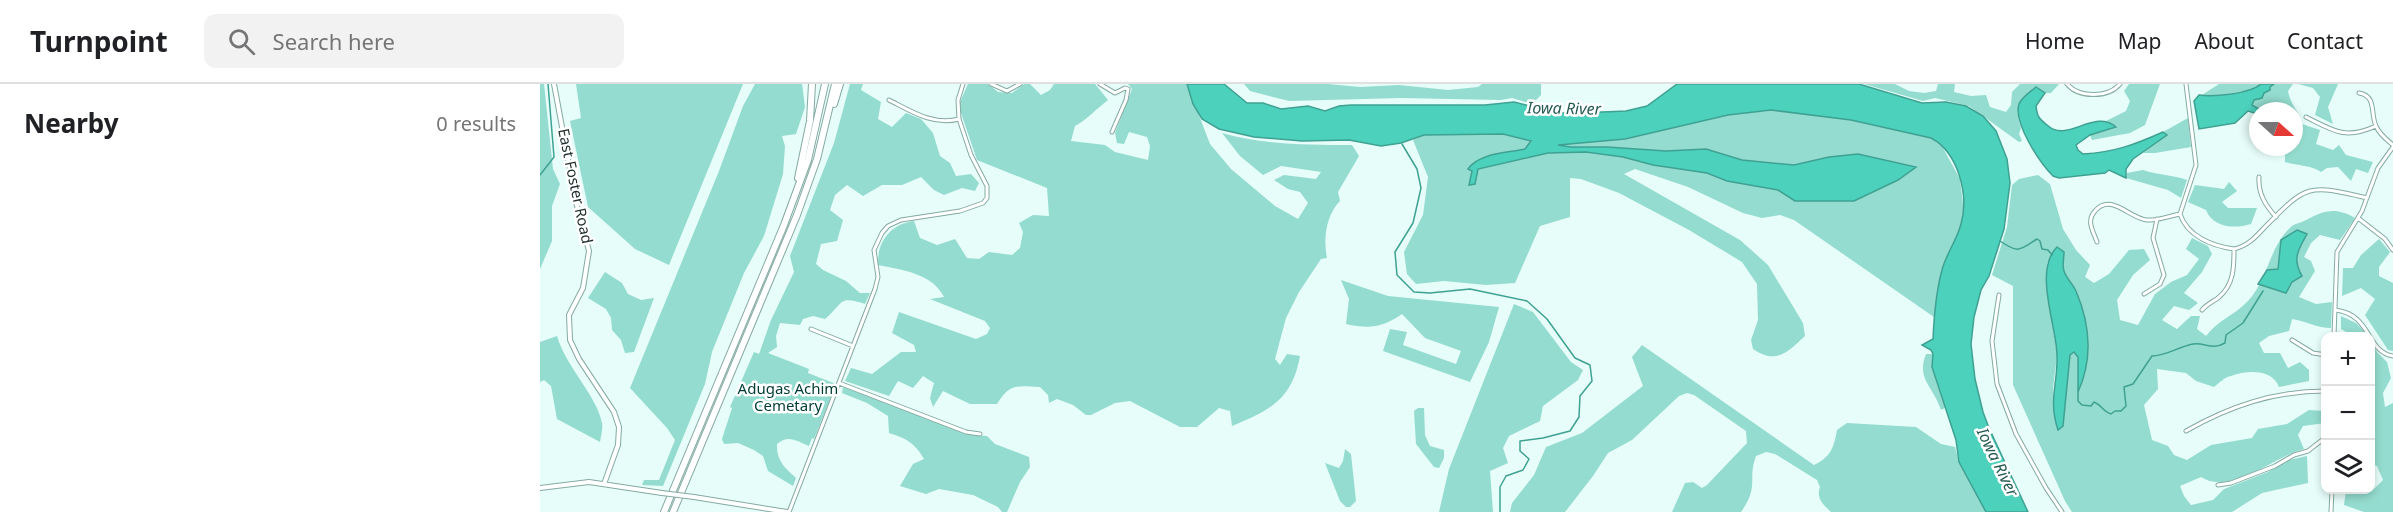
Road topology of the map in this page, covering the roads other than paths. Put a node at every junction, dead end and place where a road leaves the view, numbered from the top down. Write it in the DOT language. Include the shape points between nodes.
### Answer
graph roads {
  1 [pos="554,84"];
  2 [pos="812,84"];
  3 [pos="825,84"];
  4 [pos="835,84"];
  5 [pos="840,84"];
  6 [pos="963,84"];
  7 [pos="990,84"];
  8 [pos="1020,84"];
  9 [pos="1100,84"];
  10 [pos="2067,84"];
  11 [pos="2120,84"];
  12 [pos="2186,84"];
  13 [pos="2359,93"];
  14 [pos="889,100"];
  15 [pos="2306,117"];
  16 [pos="959,119"];
  17 [pos="2376,126"];
  18 [pos="1112,132"];
  19 [pos="2393,146"];
  20 [pos="817,159"];
  21 [pos="2259,177"];
  22 [pos="2367,198"];
  23 [pos="2180,214"];
  24 [pos="2276,217"];
  25 [pos="2358,218"];
  26 [pos="2157,219"];
  27 [pos="784,225"];
  28 [pos="2097,242"];
  29 [pos="2234,249"];
  30 [pos="2393,250"];
  31 [pos="2144,294"];
  32 [pos="1999,295"];
  33 [pos="2202,310"];
  34 [pos="2335,310"];
  35 [pos="811,329"];
  36 [pos="2334,332"];
  37 [pos="2292,340"];
  38 [pos="853,346"];
  39 [pos="2321,354"];
  40 [pos="2393,356"];
  41 [pos="839,383"];
  42 [pos="2321,391"];
  43 [pos="2186,431"];
  44 [pos="980,434"];
  45 [pos="2321,440"];
  46 [pos="604,484"];
  47 [pos="2218,485"];
  48 [pos="540,489"];
  49 [pos="2332,494"];
  50 [pos="753,505"];
  51 [pos="664,512"];
  52 [pos="673,512"];
  53 [pos="752,512"];
  54 [pos="788,512"];
  55 [pos="2062,512"];
  56 [pos="2331,512"];
  1 -- 46 [label="street, East Foster Road" via="589,251 583,288 569,315 570,340 614,412 619,428 618,445"];
  2 -- 27 [label="highway" via="807,137"];
  3 -- 27 [label="highway" via="808,160"];
  4 -- 20 [label="highway"];
  5 -- 20 [label="highway"];
  6 -- 16 [label="street" via="958,100"];
  7 -- 8 [label="street" via="1007,91"];
  9 -- 18 [label="street" via="1115,93 1128,89"];
  10 -- 11 [label="street" via="2079,92 2105,94"];
  12 -- 23 [label="street" via="2196,165"];
  13 -- 17 [label="street" via="2371,101"];
  14 -- 16 [label="street" via="936,121"];
  15 -- 17 [label="street" via="2345,134 2361,133"];
  16 -- 38 [label="street" via="987,186 987,198 978,205 901,220 885,229 874,250 877,281"];
  17 -- 19 [label="street"];
  19 -- 22 [label="street" via="2378,168"];
  20 -- 52 [label="highway"];
  21 -- 24 [label="street" via="2263,200"];
  22 -- 24 [label="street" via="2314,189 2298,196"];
  22 -- 25 [label="street"];
  23 -- 26 [label="street"];
  23 -- 29 [label="street" via="2196,236"];
  24 -- 29 [label="street" via="2252,240"];
  25 -- 30 [label="street" via="2385,238"];
  25 -- 34 [label="street" via="2337,252"];
  26 -- 28 [label="street" via="2140,219 2118,206 2102,206 2091,220"];
  26 -- 31 [label="street" via="2153,238 2164,275 2160,284"];
  27 -- 51 [label="highway"];
  29 -- 33 [label="street" via="2230,283 2224,293"];
  32 -- 55 [label="street" via="1992,341 1997,384 2016,434"];
  34 -- 36 [label="street"];
  34 -- 40 [label="street" via="2361,321 2378,348"];
  35 -- 38 [label="street"];
  37 -- 39 [label="street"];
  38 -- 41 [label="street"];
  41 -- 44 [label="street"];
  41 -- 54 [label="street"];
  42 -- 43 [label="street" via="2286,393 2221,411"];
  45 -- 47 [label="street" via="2308,451 2275,466"];
  46 -- 48 [label="street" via="572,483"];
  46 -- 50 [label="street, bridge"];
  49 -- 56 [label="street"];
  50 -- 53 [label="street"];
  50 -- 54 [label="street"];
}
